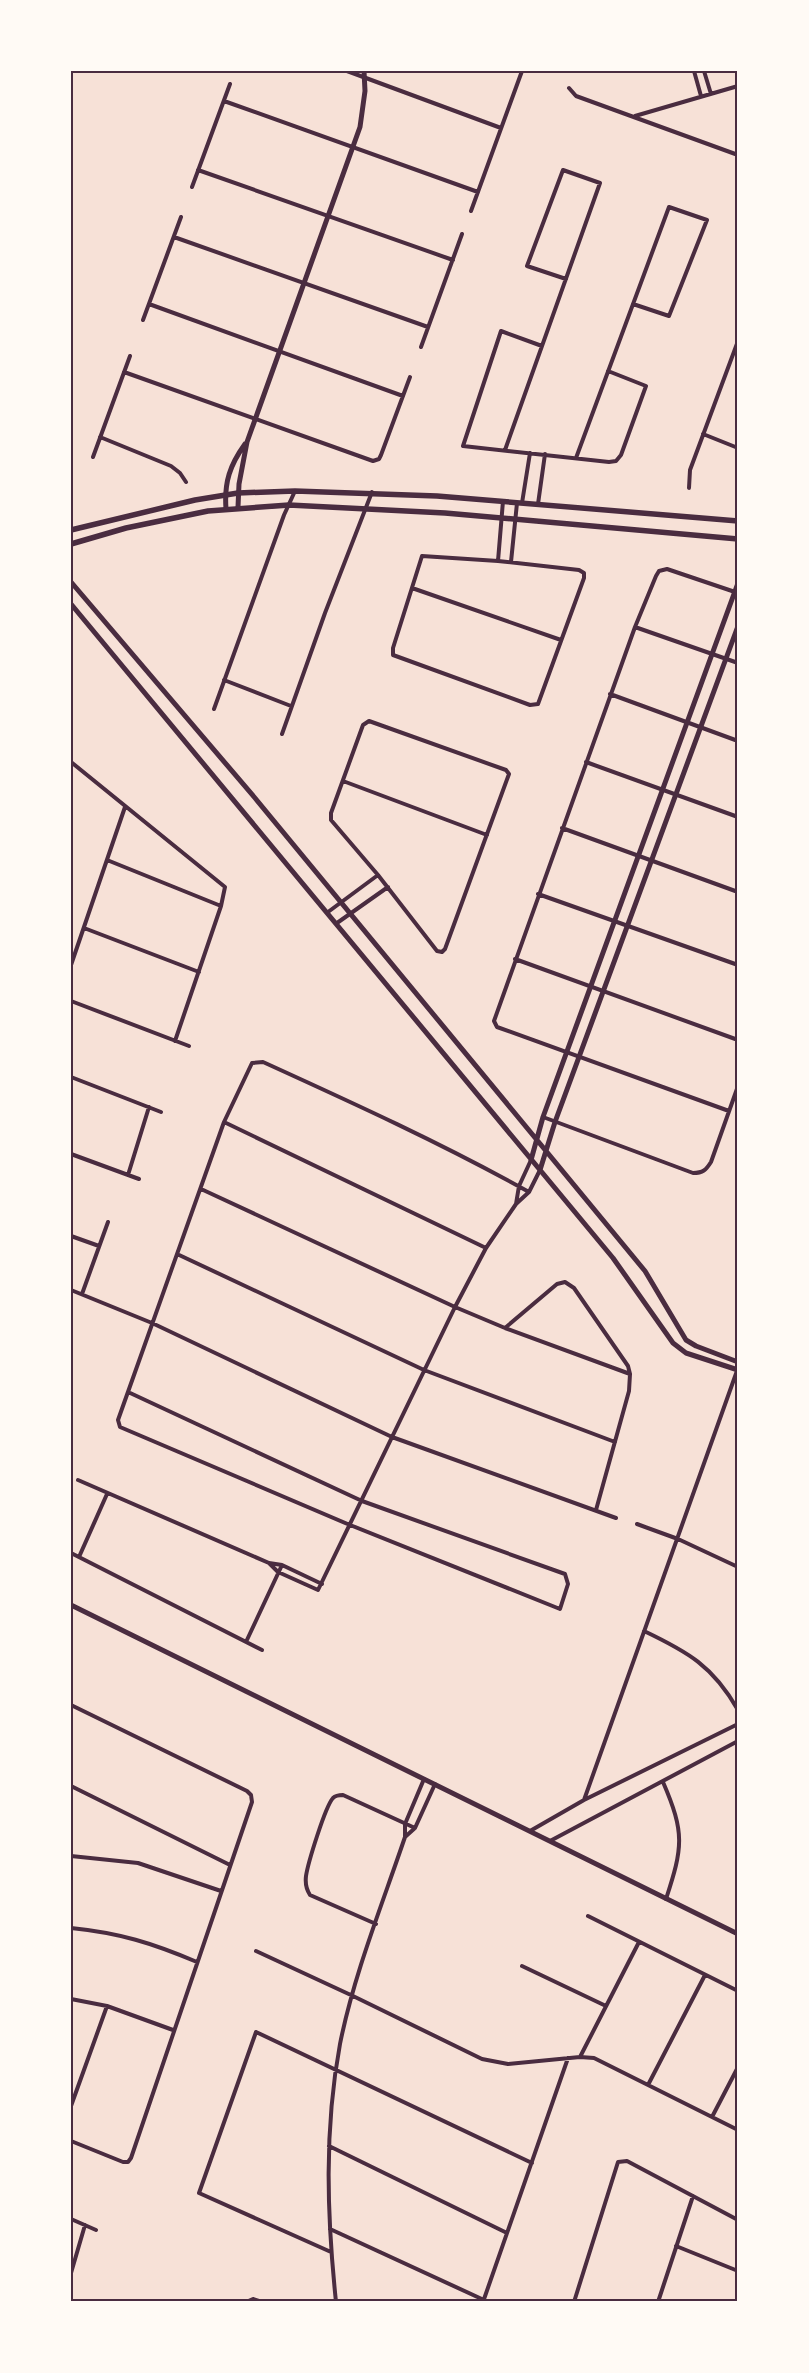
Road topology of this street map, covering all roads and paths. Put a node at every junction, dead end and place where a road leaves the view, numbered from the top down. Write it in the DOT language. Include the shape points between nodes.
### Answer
graph roads {
  1 [pos="347,71"];
  2 [pos="522,71"];
  3 [pos="612,71"];
  4 [pos="619,71"];
  5 [pos="694,71"];
  6 [pos="704,71"];
  7 [pos="364,74"];
  8 [pos="230,84"];
  9 [pos="738,86"];
  10 [pos="569,88"];
  11 [pos="711,94"];
  12 [pos="701,96"];
  13 [pos="224,101"];
  14 [pos="635,116"];
  15 [pos="502,128"];
  16 [pos="354,148"];
  17 [pos="738,155"];
  18 [pos="198,170"];
  19 [pos="192,187"];
  20 [pos="478,192"];
  21 [pos="471,211"];
  22 [pos="329,216"];
  23 [pos="181,217"];
  24 [pos="462,234"];
  25 [pos="174,237"];
  26 [pos="453,260"];
  27 [pos="566,279"];
  28 [pos="305,283"];
  29 [pos="149,304"];
  30 [pos="633,304"];
  31 [pos="143,320"];
  32 [pos="428,327"];
  33 [pos="738,341"];
  34 [pos="542,346"];
  35 [pos="421,347"];
  36 [pos="280,351"];
  37 [pos="130,356"];
  38 [pos="608,371"];
  39 [pos="124,372"];
  40 [pos="410,377"];
  41 [pos="403,396"];
  42 [pos="255,419"];
  43 [pos="703,434"];
  44 [pos="100,437"];
  45 [pos="247,442"];
  46 [pos="738,448"];
  47 [pos="505,450"];
  48 [pos="530,453"];
  49 [pos="545,454"];
  50 [pos="93,457"];
  51 [pos="576,458"];
  52 [pos="186,482"];
  53 [pos="689,488"];
  54 [pos="295,490"];
  55 [pos="372,492"];
  56 [pos="238,493"];
  57 [pos="225,495"];
  58 [pos="503,501"];
  59 [pos="520,503"];
  60 [pos="538,504"];
  61 [pos="289,505"];
  62 [pos="238,507"];
  63 [pos="365,507"];
  64 [pos="226,509"];
  65 [pos="502,519"];
  66 [pos="516,521"];
  67 [pos="738,521"];
  68 [pos="71,530"];
  69 [pos="738,539"];
  70 [pos="71,544"];
  71 [pos="498,561"];
  72 [pos="511,562"];
  73 [pos="71,582"];
  74 [pos="738,583"];
  75 [pos="412,588"];
  76 [pos="736,593"];
  77 [pos="71,604"];
  78 [pos="738,626"];
  79 [pos="635,627"];
  80 [pos="561,640"];
  81 [pos="712,654"];
  82 [pos="726,659"];
  83 [pos="738,663"];
  84 [pos="224,680"];
  85 [pos="610,694"];
  86 [pos="291,706"];
  87 [pos="214,710"];
  88 [pos="687,722"];
  89 [pos="700,727"];
  90 [pos="282,734"];
  91 [pos="738,740"];
  92 [pos="71,762"];
  93 [pos="586,762"];
  94 [pos="343,781"];
  95 [pos="662,790"];
  96 [pos="676,794"];
  97 [pos="125,808"];
  98 [pos="738,817"];
  99 [pos="562,828"];
  100 [pos="487,835"];
  101 [pos="638,856"];
  102 [pos="107,860"];
  103 [pos="651,861"];
  104 [pos="378,875"];
  105 [pos="388,887"];
  106 [pos="738,892"];
  107 [pos="538,894"];
  108 [pos="341,902"];
  109 [pos="221,906"];
  110 [pos="328,912"];
  111 [pos="350,913"];
  112 [pos="614,922"];
  113 [pos="337,923"];
  114 [pos="627,926"];
  115 [pos="84,928"];
  116 [pos="515,959"];
  117 [pos="71,965"];
  118 [pos="738,965"];
  119 [pos="199,972"];
  120 [pos="591,987"];
  121 [pos="603,991"];
  122 [pos="71,1001"];
  123 [pos="738,1040"];
  124 [pos="175,1041"];
  125 [pos="189,1046"];
  126 [pos="567,1052"];
  127 [pos="579,1057"];
  128 [pos="71,1077"];
  129 [pos="738,1086"];
  130 [pos="149,1107"];
  131 [pos="729,1111"];
  132 [pos="161,1112"];
  133 [pos="543,1117"];
  134 [pos="224,1122"];
  135 [pos="555,1122"];
  136 [pos="538,1139"];
  137 [pos="547,1149"];
  138 [pos="71,1154"];
  139 [pos="531,1160"];
  140 [pos="540,1170"];
  141 [pos="128,1175"];
  142 [pos="139,1180"];
  143 [pos="519,1186"];
  144 [pos="200,1189"];
  145 [pos="529,1192"];
  146 [pos="516,1204"];
  147 [pos="108,1222"];
  148 [pos="71,1236"];
  149 [pos="99,1246"];
  150 [pos="486,1248"];
  151 [pos="177,1254"];
  152 [pos="71,1290"];
  153 [pos="82,1294"];
  154 [pos="455,1307"];
  155 [pos="152,1324"];
  156 [pos="505,1328"];
  157 [pos="738,1362"];
  158 [pos="737,1369"];
  159 [pos="424,1370"];
  160 [pos="630,1374"];
  161 [pos="128,1392"];
  162 [pos="392,1437"];
  163 [pos="615,1442"];
  164 [pos="78,1480"];
  165 [pos="107,1494"];
  166 [pos="362,1501"];
  167 [pos="596,1510"];
  168 [pos="616,1518"];
  169 [pos="637,1524"];
  170 [pos="350,1525"];
  171 [pos="678,1539"];
  172 [pos="71,1553"];
  173 [pos="79,1557"];
  174 [pos="269,1563"];
  175 [pos="282,1565"];
  176 [pos="738,1567"];
  177 [pos="278,1572"];
  178 [pos="322,1584"];
  179 [pos="71,1605"];
  180 [pos="644,1630"];
  181 [pos="246,1642"];
  182 [pos="262,1650"];
  183 [pos="71,1705"];
  184 [pos="738,1710"];
  185 [pos="738,1724"];
  186 [pos="738,1741"];
  187 [pos="424,1778"];
  188 [pos="663,1782"];
  189 [pos="435,1784"];
  190 [pos="71,1786"];
  191 [pos="584,1800"];
  192 [pos="405,1824"];
  193 [pos="415,1828"];
  194 [pos="530,1831"];
  195 [pos="405,1837"];
  196 [pos="550,1841"];
  197 [pos="71,1856"];
  198 [pos="230,1864"];
  199 [pos="221,1891"];
  200 [pos="666,1899"];
  201 [pos="588,1916"];
  202 [pos="376,1924"];
  203 [pos="71,1928"];
  204 [pos="738,1934"];
  205 [pos="640,1942"];
  206 [pos="256,1951"];
  207 [pos="197,1962"];
  208 [pos="522,1966"];
  209 [pos="705,1975"];
  210 [pos="738,1991"];
  211 [pos="353,1996"];
  212 [pos="71,1999"];
  213 [pos="107,2006"];
  214 [pos="606,2006"];
  215 [pos="173,2030"];
  216 [pos="580,2057"];
  217 [pos="568,2058"];
  218 [pos="738,2067"];
  219 [pos="336,2071"];
  220 [pos="648,2085"];
  221 [pos="71,2106"];
  222 [pos="712,2117"];
  223 [pos="738,2130"];
  224 [pos="71,2141"];
  225 [pos="329,2146"];
  226 [pos="532,2163"];
  227 [pos="693,2196"];
  228 [pos="71,2219"];
  229 [pos="738,2220"];
  230 [pos="85,2225"];
  231 [pos="330,2229"];
  232 [pos="96,2230"];
  233 [pos="507,2233"];
  234 [pos="676,2246"];
  235 [pos="331,2252"];
  236 [pos="738,2270"];
  237 [pos="71,2273"];
  238 [pos="484,2301"];
  239 [pos="246,2302"];
  240 [pos="262,2302"];
  241 [pos="336,2302"];
  242 [pos="574,2302"];
  243 [pos="658,2302"];
  1 -- 7 [label="street"];
  2 -- 15 [label="street"];
  3 -- 4 [label="street"];
  5 -- 12 [label="street"];
  6 -- 11 [label="street"];
  7 -- 15 [label="street"];
  7 -- 16 [label="street" via="364,108"];
  8 -- 13 [label="street"];
  9 -- 11 [label="street"];
  10 -- 14 [label="street" via="576,96"];
  11 -- 12 [label="street"];
  12 -- 14 [label="street"];
  13 -- 16 [label="street"];
  13 -- 18 [label="street"];
  14 -- 17 [label="street"];
  15 -- 20 [label="street"];
  16 -- 20 [label="street"];
  16 -- 22 [label="street"];
  18 -- 19 [label="street"];
  18 -- 22 [label="street"];
  20 -- 21 [label="street"];
  22 -- 26 [label="street"];
  22 -- 28 [label="street"];
  23 -- 25 [label="street"];
  24 -- 26 [label="street"];
  25 -- 28 [label="street"];
  25 -- 29 [label="street"];
  26 -- 32 [label="street"];
  27 -- 27 [label="street" via="527,266 563,170 600,182"];
  27 -- 34 [label="street"];
  28 -- 32 [label="street"];
  28 -- 36 [label="street"];
  29 -- 31 [label="street"];
  29 -- 36 [label="street"];
  30 -- 30 [label="street" via="669,207 707,220 669,316"];
  30 -- 38 [label="street"];
  32 -- 35 [label="street"];
  33 -- 43 [label="street"];
  34 -- 47 [label="street"];
  34 -- 47 [label="street" via="501,331 463,446"];
  36 -- 41 [label="street"];
  36 -- 42 [label="street"];
  37 -- 39 [label="street"];
  38 -- 51 [label="street"];
  38 -- 51 [label="street" via="646,386 621,455 616,461 608,462"];
  39 -- 42 [label="street"];
  39 -- 44 [label="street"];
  40 -- 41 [label="street"];
  41 -- 42 [label="street" via="381,455 373,461"];
  42 -- 45 [label="street"];
  43 -- 46 [label="street"];
  43 -- 53 [label="street" via="690,470"];
  44 -- 50 [label="street"];
  44 -- 52 [label="street" via="172,466"];
  45 -- 56 [label="street"];
  45 -- 57 [label="street" via="233,462"];
  47 -- 48 [label="street"];
  48 -- 49 [label="street"];
  48 -- 59 [label="street"];
  49 -- 51 [label="street"];
  49 -- 60 [label="street"];
  54 -- 55 [label="main road"];
  54 -- 56 [label="main road"];
  54 -- 61 [label="street"];
  55 -- 58 [label="main road"];
  55 -- 63 [label="street"];
  56 -- 57 [label="main road"];
  56 -- 62 [label="street"];
  57 -- 64 [label="street"];
  57 -- 68 [label="main road"];
  58 -- 59 [label="main road"];
  58 -- 65 [label="street"];
  59 -- 60 [label="main road"];
  59 -- 66 [label="street"];
  60 -- 67 [label="main road"];
  61 -- 62 [label="main road"];
  61 -- 63 [label="main road"];
  61 -- 84 [label="street"];
  62 -- 64 [label="main road"];
  63 -- 65 [label="main road"];
  63 -- 86 [label="street"];
  64 -- 70 [label="main road" via="126,528"];
  65 -- 66 [label="main road"];
  65 -- 71 [label="street"];
  66 -- 69 [label="main road"];
  66 -- 72 [label="street"];
  71 -- 72 [label="street"];
  71 -- 75 [label="street" via="423,556"];
  72 -- 80 [label="street" via="584,573"];
  73 -- 108 [label="street"];
  74 -- 76 [label="street"];
  75 -- 80 [label="street"];
  75 -- 80 [label="street" via="393,655 530,705 536,705 540,700"];
  76 -- 79 [label="street" via="662,569"];
  76 -- 81 [label="street"];
  77 -- 110 [label="street"];
  78 -- 82 [label="street"];
  79 -- 81 [label="street"];
  79 -- 85 [label="street"];
  81 -- 82 [label="street"];
  81 -- 88 [label="street"];
  82 -- 83 [label="street"];
  82 -- 89 [label="street"];
  84 -- 86 [label="street"];
  84 -- 87 [label="street"];
  85 -- 88 [label="street"];
  85 -- 93 [label="street"];
  86 -- 90 [label="street"];
  88 -- 89 [label="street"];
  88 -- 95 [label="street"];
  89 -- 91 [label="street"];
  89 -- 96 [label="street"];
  92 -- 97 [label="street"];
  93 -- 95 [label="street"];
  93 -- 99 [label="street"];
  94 -- 100 [label="street"];
  94 -- 100 [label="street" via="363,725 368,721 506,770 509,777"];
  94 -- 104 [label="street" via="331,820"];
  95 -- 96 [label="street"];
  95 -- 101 [label="street"];
  96 -- 98 [label="street"];
  96 -- 103 [label="street"];
  97 -- 102 [label="street"];
  97 -- 109 [label="street" via="224,884"];
  99 -- 101 [label="street"];
  99 -- 107 [label="street"];
  100 -- 105 [label="street" via="444,951 437,951"];
  101 -- 103 [label="street"];
  101 -- 112 [label="street"];
  102 -- 109 [label="street"];
  102 -- 115 [label="street"];
  103 -- 106 [label="street"];
  103 -- 114 [label="street"];
  104 -- 105 [label="street"];
  104 -- 108 [label="street"];
  105 -- 111 [label="street"];
  107 -- 112 [label="street"];
  107 -- 116 [label="street"];
  108 -- 110 [label="street"];
  108 -- 111 [label="street"];
  109 -- 119 [label="street"];
  110 -- 113 [label="street"];
  111 -- 113 [label="street"];
  111 -- 136 [label="street"];
  112 -- 114 [label="street"];
  112 -- 120 [label="street"];
  113 -- 139 [label="street"];
  114 -- 118 [label="street"];
  114 -- 121 [label="street"];
  115 -- 117 [label="street"];
  115 -- 119 [label="street"];
  116 -- 120 [label="street"];
  116 -- 126 [label="street" via="494,1024"];
  119 -- 124 [label="street"];
  120 -- 121 [label="street"];
  120 -- 126 [label="street"];
  121 -- 123 [label="street"];
  121 -- 127 [label="street"];
  122 -- 124 [label="street"];
  124 -- 125 [label="street"];
  126 -- 127 [label="street"];
  126 -- 133 [label="street"];
  127 -- 131 [label="street"];
  127 -- 135 [label="street"];
  128 -- 130 [label="street"];
  129 -- 131 [label="street"];
  130 -- 132 [label="street"];
  130 -- 141 [label="street"];
  131 -- 135 [label="street" via="704,1172 693,1172"];
  133 -- 135 [label="street"];
  133 -- 136 [label="street"];
  134 -- 143 [label="street" via="249,1067 256,1061 263,1062 457,1152"];
  134 -- 144 [label="street"];
  134 -- 150 [label="street"];
  135 -- 137 [label="street"];
  136 -- 137 [label="street"];
  136 -- 139 [label="street"];
  137 -- 140 [label="street"];
  137 -- 157 [label="street" via="645,1271 686,1340"];
  138 -- 141 [label="street"];
  139 -- 140 [label="street"];
  139 -- 143 [label="street"];
  140 -- 145 [label="street"];
  140 -- 158 [label="street" via="614,1258 676,1347"];
  141 -- 142 [label="street"];
  143 -- 145 [label="street"];
  143 -- 146 [label="street"];
  144 -- 151 [label="street"];
  144 -- 154 [label="street"];
  145 -- 146 [label="street"];
  146 -- 150 [label="street"];
  147 -- 149 [label="street"];
  148 -- 149 [label="street"];
  149 -- 153 [label="street"];
  150 -- 154 [label="street"];
  151 -- 155 [label="street"];
  151 -- 159 [label="street"];
  152 -- 153 [label="street"];
  153 -- 155 [label="street"];
  154 -- 156 [label="street"];
  154 -- 159 [label="street"];
  155 -- 161 [label="street"];
  155 -- 162 [label="street"];
  156 -- 160 [label="street"];
  156 -- 160 [label="street" via="557,1284 565,1282 621,1356"];
  158 -- 171 [label="street"];
  159 -- 162 [label="street"];
  159 -- 163 [label="street"];
  160 -- 163 [label="street" via="629,1391"];
  161 -- 166 [label="street"];
  161 -- 170 [label="street" via="118,1420 120,1427"];
  162 -- 166 [label="street"];
  162 -- 167 [label="street"];
  163 -- 167 [label="street"];
  164 -- 165 [label="street"];
  165 -- 173 [label="street"];
  165 -- 174 [label="street"];
  166 -- 170 [label="street"];
  166 -- 170 [label="street" via="565,1574 568,1581 562,1607 557,1608"];
  167 -- 168 [label="street"];
  169 -- 171 [label="street"];
  170 -- 178 [label="street"];
  171 -- 176 [label="street"];
  171 -- 180 [label="street"];
  172 -- 173 [label="street"];
  173 -- 181 [label="street"];
  174 -- 175 [label="street"];
  174 -- 177 [label="street"];
  175 -- 177 [label="street"];
  175 -- 178 [label="street"];
  177 -- 178 [label="street" via="315,1590"];
  177 -- 181 [label="street"];
  179 -- 187 [label="street"];
  180 -- 184 [label="street" via="704,1665"];
  180 -- 191 [label="street"];
  181 -- 182 [label="street"];
  183 -- 198 [label="street" via="251,1795 251,1811"];
  185 -- 191 [label="street"];
  186 -- 188 [label="street"];
  187 -- 189 [label="street"];
  187 -- 192 [label="street"];
  188 -- 196 [label="street"];
  188 -- 200 [label="street" via="680,1828 679,1851"];
  189 -- 193 [label="street"];
  189 -- 194 [label="street"];
  190 -- 198 [label="street"];
  191 -- 194 [label="street"];
  192 -- 193 [label="street"];
  192 -- 195 [label="street"];
  192 -- 202 [label="street" via="344,1795 337,1795 325,1815 306,1876 310,1895"];
  193 -- 195 [label="street"];
  194 -- 196 [label="street"];
  195 -- 202 [label="street"];
  196 -- 200 [label="street"];
  197 -- 199 [label="street" via="138,1863"];
  198 -- 199 [label="street"];
  199 -- 207 [label="street"];
  200 -- 204 [label="street"];
  201 -- 205 [label="street"];
  202 -- 211 [label="street"];
  203 -- 207 [label="street" via="132,1937"];
  205 -- 209 [label="street"];
  205 -- 214 [label="street"];
  206 -- 211 [label="street"];
  207 -- 215 [label="street"];
  208 -- 214 [label="street"];
  209 -- 210 [label="street"];
  209 -- 220 [label="street"];
  211 -- 217 [label="street" via="482,2060 508,2064"];
  211 -- 219 [label="street"];
  212 -- 213 [label="street"];
  213 -- 215 [label="street"];
  213 -- 221 [label="street"];
  214 -- 216 [label="street"];
  215 -- 224 [label="street" via="130,2161 123,2162"];
  216 -- 217 [label="street"];
  216 -- 220 [label="street" via="594,2058"];
  217 -- 226 [label="street"];
  218 -- 222 [label="street"];
  219 -- 225 [label="street"];
  219 -- 226 [label="street"];
  219 -- 235 [label="street" via="260,2032 254,2034 199,2193"];
  220 -- 222 [label="street"];
  222 -- 223 [label="street"];
  225 -- 231 [label="street"];
  225 -- 233 [label="street"];
  226 -- 233 [label="street"];
  227 -- 229 [label="street"];
  227 -- 234 [label="street"];
  227 -- 242 [label="street" via="626,2161 618,2162"];
  228 -- 230 [label="street"];
  230 -- 232 [label="street"];
  230 -- 237 [label="street"];
  231 -- 235 [label="street"];
  231 -- 238 [label="street"];
  233 -- 238 [label="street"];
  234 -- 236 [label="street"];
  234 -- 243 [label="street"];
  235 -- 241 [label="street"];
  239 -- 240 [label="street" via="253,2299"];
}
